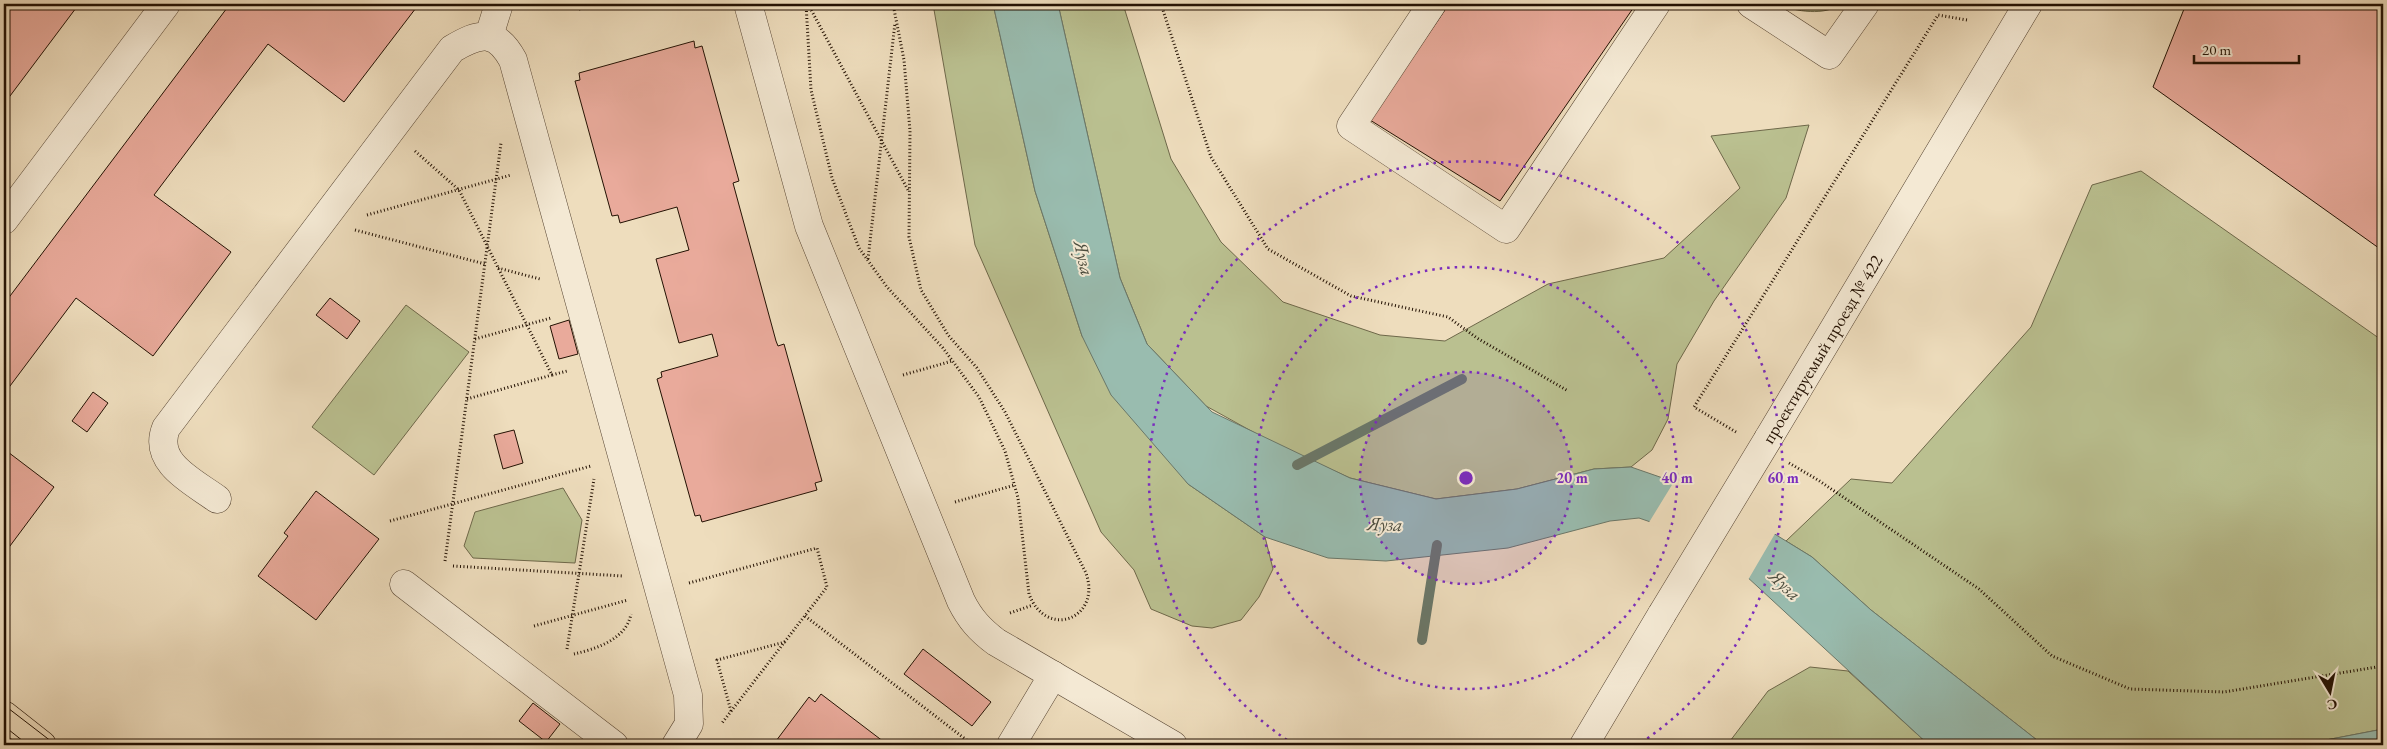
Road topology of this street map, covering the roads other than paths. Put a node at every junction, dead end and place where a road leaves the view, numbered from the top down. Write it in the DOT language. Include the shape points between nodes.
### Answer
graph roads {
  1 [pos="166,4"];
  2 [pos="499,4"];
  3 [pos="748,4"];
  4 [pos="1432,4"];
  5 [pos="1656,4"];
  6 [pos="1751,4"];
  7 [pos="1865,4"];
  8 [pos="2028,4"];
  9 [pos="489,36"];
  10 [pos="7,208"];
  11 [pos="217,499"];
  12 [pos="404,584"];
  13 [pos="1053,675"];
  14 [pos="4,716"];
  15 [pos="42,745"];
  16 [pos="614,745"];
  17 [pos="676,745"];
  18 [pos="1011,745"];
  19 [pos="1173,745"];
  20 [pos="1584,745"];
  1 -- 10 [label="street"];
  2 -- 9 [label="street"];
  3 -- 13 [label="street" via="809,226 969,617 996,642"];
  4 -- 5 [label="street" via="1351,126 1506,229"];
  6 -- 7 [label="street" via="1829,55"];
  8 -- 20 [label="street, проектируемый проезд № 422, bridge" via="1756,438 1662,614"];
  9 -- 11 [label="street" via="469,39 452,50 166,428 162,439 163,453 172,465"];
  9 -- 17 [label="street" via="504,44 514,60 688,695 689,724"];
  12 -- 16 [label="street"];
  13 -- 18 [label="street"];
  13 -- 19 [label="street"];
  14 -- 15 [label="main road"];
}
